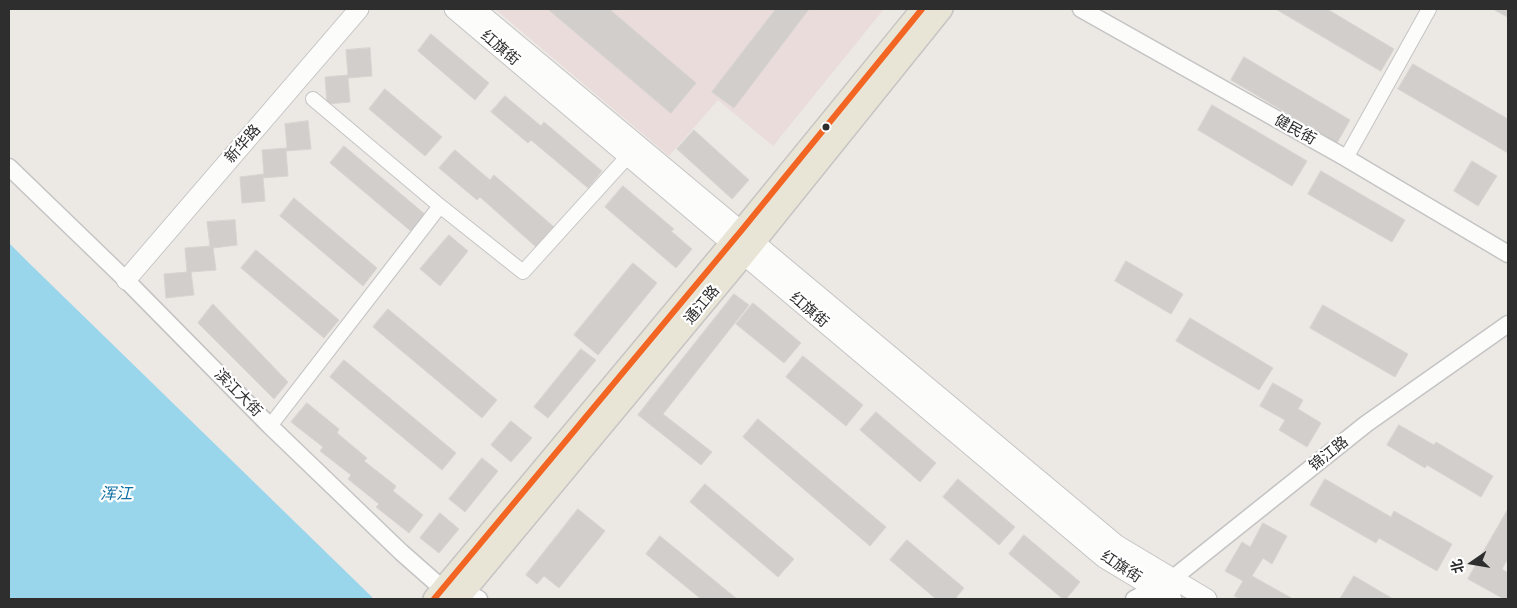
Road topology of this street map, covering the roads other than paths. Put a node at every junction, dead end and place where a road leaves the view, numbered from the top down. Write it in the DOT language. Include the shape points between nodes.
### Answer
graph roads {
  1 [pos="359,9"];
  2 [pos="454,9"];
  3 [pos="475,9"];
  4 [pos="922,9"];
  5 [pos="942,9"];
  6 [pos="1081,9"];
  7 [pos="1429,9"];
  8 [pos="312,99"];
  9 [pos="628,156"];
  10 [pos="1346,158"];
  11 [pos="9,167"];
  12 [pos="440,206"];
  13 [pos="743,243"];
  14 [pos="1508,254"];
  15 [pos="126,280"];
  16 [pos="1508,324"];
  17 [pos="270,426"];
  18 [pos="1172,579"];
  19 [pos="1149,594"];
  20 [pos="456,596"];
  21 [pos="1134,599"];
  22 [pos="1172,599"];
  23 [pos="1207,599"];
  1 -- 15 [label="main road, 新华路"];
  2 -- 9 [label="main road, 红旗街"];
  3 -- 13 [label="main road"];
  4 -- 13 [label="main road, 通江路"];
  5 -- 13 [label="main road, 通江路"];
  6 -- 10 [label="street, 健民街"];
  7 -- 10 [label="street"];
  8 -- 12 [label="street"];
  9 -- 12 [label="street" via="523,272"];
  9 -- 13 [label="main road, 红旗街"];
  10 -- 14 [label="street, 健民街"];
  11 -- 15 [label="street, 滨江大街"];
  12 -- 17 [label="street"];
  13 -- 18 [label="main road" via="1117,545"];
  13 -- 19 [label="main road, 红旗街"];
  13 -- 20 [label="main road, 通江路"];
  15 -- 17 [label="street, 滨江大街"];
  16 -- 18 [label="street, 锦江路" via="1366,424"];
  17 -- 20 [label="street, 滨江大街" via="401,552"];
  18 -- 19 [label="street, 锦江路"];
  18 -- 23 [label="main road"];
  19 -- 21 [label="street, 锦江路"];
  19 -- 22 [label="main road, 红旗街"];
}
